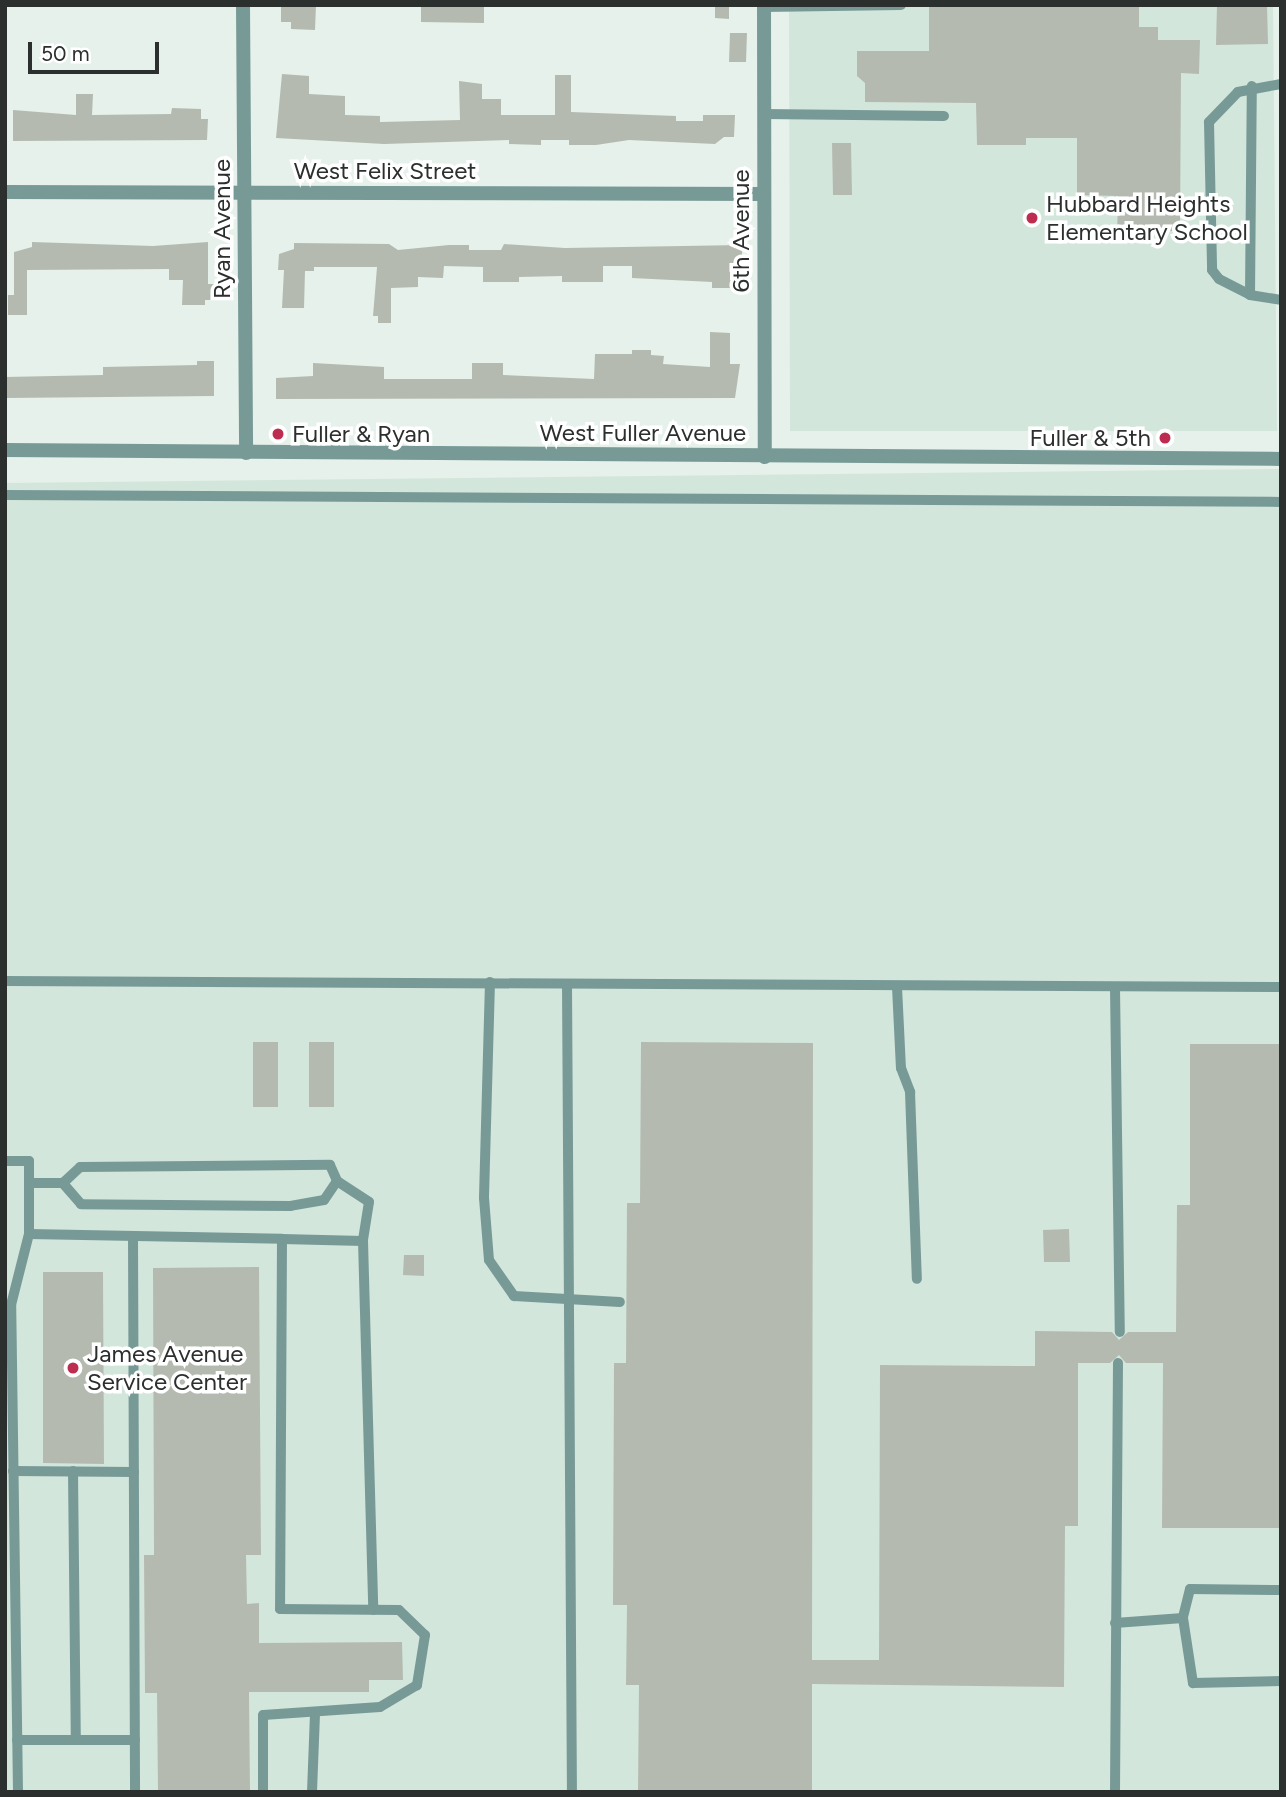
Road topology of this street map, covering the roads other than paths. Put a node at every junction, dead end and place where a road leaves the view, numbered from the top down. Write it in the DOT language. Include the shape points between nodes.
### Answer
graph roads {
  1 [pos="243,5"];
  2 [pos="901,5"];
  3 [pos="764,6"];
  4 [pos="1281,84"];
  5 [pos="1252,86"];
  6 [pos="764,114"];
  7 [pos="944,116"];
  8 [pos="5,192"];
  9 [pos="244,194"];
  10 [pos="764,194"];
  11 [pos="1250,295"];
  12 [pos="1281,300"];
  13 [pos="5,450"];
  14 [pos="246,453"];
  15 [pos="765,457"];
  16 [pos="1281,459"];
  17 [pos="5,495"];
  18 [pos="1281,502"];
  19 [pos="5,981"];
  20 [pos="490,982"];
  21 [pos="567,984"];
  22 [pos="897,987"];
  23 [pos="1281,987"];
  24 [pos="1115,988"];
  25 [pos="5,1161"];
  26 [pos="337,1181"];
  27 [pos="63,1182"];
  28 [pos="29,1183"];
  29 [pos="29,1234"];
  30 [pos="134,1236"];
  31 [pos="282,1239"];
  32 [pos="363,1241"];
  33 [pos="917,1279"];
  34 [pos="569,1302"];
  35 [pos="620,1302"];
  36 [pos="1120,1332"];
  37 [pos="1118,1363"];
  38 [pos="13,1471"];
  39 [pos="73,1471"];
  40 [pos="134,1472"];
  41 [pos="1281,1590"];
  42 [pos="373,1610"];
  43 [pos="1182,1618"];
  44 [pos="1115,1623"];
  45 [pos="1281,1681"];
  46 [pos="315,1714"];
  47 [pos="76,1740"];
  48 [pos="17,1741"];
  49 [pos="135,1741"];
  50 [pos="18,1792"];
  51 [pos="135,1792"];
  52 [pos="263,1792"];
  53 [pos="312,1792"];
  54 [pos="572,1792"];
  55 [pos="1115,1792"];
  1 -- 9 [label="street, Ryan Avenue"];
  2 -- 3 [label="lane"];
  3 -- 6 [label="street, 6th Avenue"];
  4 -- 5 [label="lane"];
  5 -- 11 [label="lane"];
  5 -- 11 [label="lane" via="1238,92 1209,122 1210,260 1219,279"];
  6 -- 7 [label="lane"];
  6 -- 10 [label="street, 6th Avenue"];
  8 -- 9 [label="street, West Felix Street"];
  9 -- 10 [label="street, West Felix Street"];
  9 -- 14 [label="street, Ryan Avenue"];
  10 -- 15 [label="street, 6th Avenue"];
  11 -- 12 [label="lane"];
  13 -- 14 [label="street, West Fuller Avenue"];
  14 -- 15 [label="street, West Fuller Avenue"];
  15 -- 16 [label="street, West Fuller Avenue"];
  17 -- 18 [label="lane"];
  19 -- 20 [label="lane"];
  20 -- 21 [label="lane"];
  20 -- 34 [label="lane" via="484,1198 489,1260 514,1296"];
  21 -- 22 [label="lane"];
  21 -- 34 [label="lane"];
  22 -- 24 [label="lane"];
  22 -- 33 [label="lane" via="901,1068 910,1092"];
  23 -- 24 [label="lane"];
  24 -- 36 [label="lane"];
  25 -- 28 [label="lane" via="29,1161"];
  26 -- 27 [label="lane" via="330,1165 80,1167"];
  26 -- 27 [label="lane" via="324,1200 291,1206 80,1204"];
  26 -- 32 [label="lane" via="369,1202"];
  27 -- 28 [label="lane"];
  28 -- 29 [label="lane"];
  29 -- 30 [label="lane"];
  29 -- 38 [label="lane" via="11,1305"];
  30 -- 31 [label="lane"];
  30 -- 40 [label="lane"];
  31 -- 32 [label="lane"];
  31 -- 42 [label="lane" via="280,1609"];
  32 -- 42 [label="lane"];
  34 -- 35 [label="lane"];
  34 -- 54 [label="lane"];
  37 -- 44 [label="lane"];
  38 -- 39 [label="lane"];
  38 -- 48 [label="lane"];
  39 -- 40 [label="lane"];
  39 -- 47 [label="lane"];
  40 -- 49 [label="lane"];
  41 -- 43 [label="lane" via="1190,1589"];
  42 -- 46 [label="lane" via="399,1610 425,1635 416,1685 380,1707"];
  43 -- 44 [label="lane"];
  43 -- 45 [label="lane" via="1193,1683"];
  44 -- 55 [label="lane"];
  46 -- 52 [label="lane" via="263,1715"];
  46 -- 53 [label="lane"];
  47 -- 48 [label="lane"];
  47 -- 49 [label="lane"];
  48 -- 50 [label="lane"];
  49 -- 51 [label="lane"];
}
